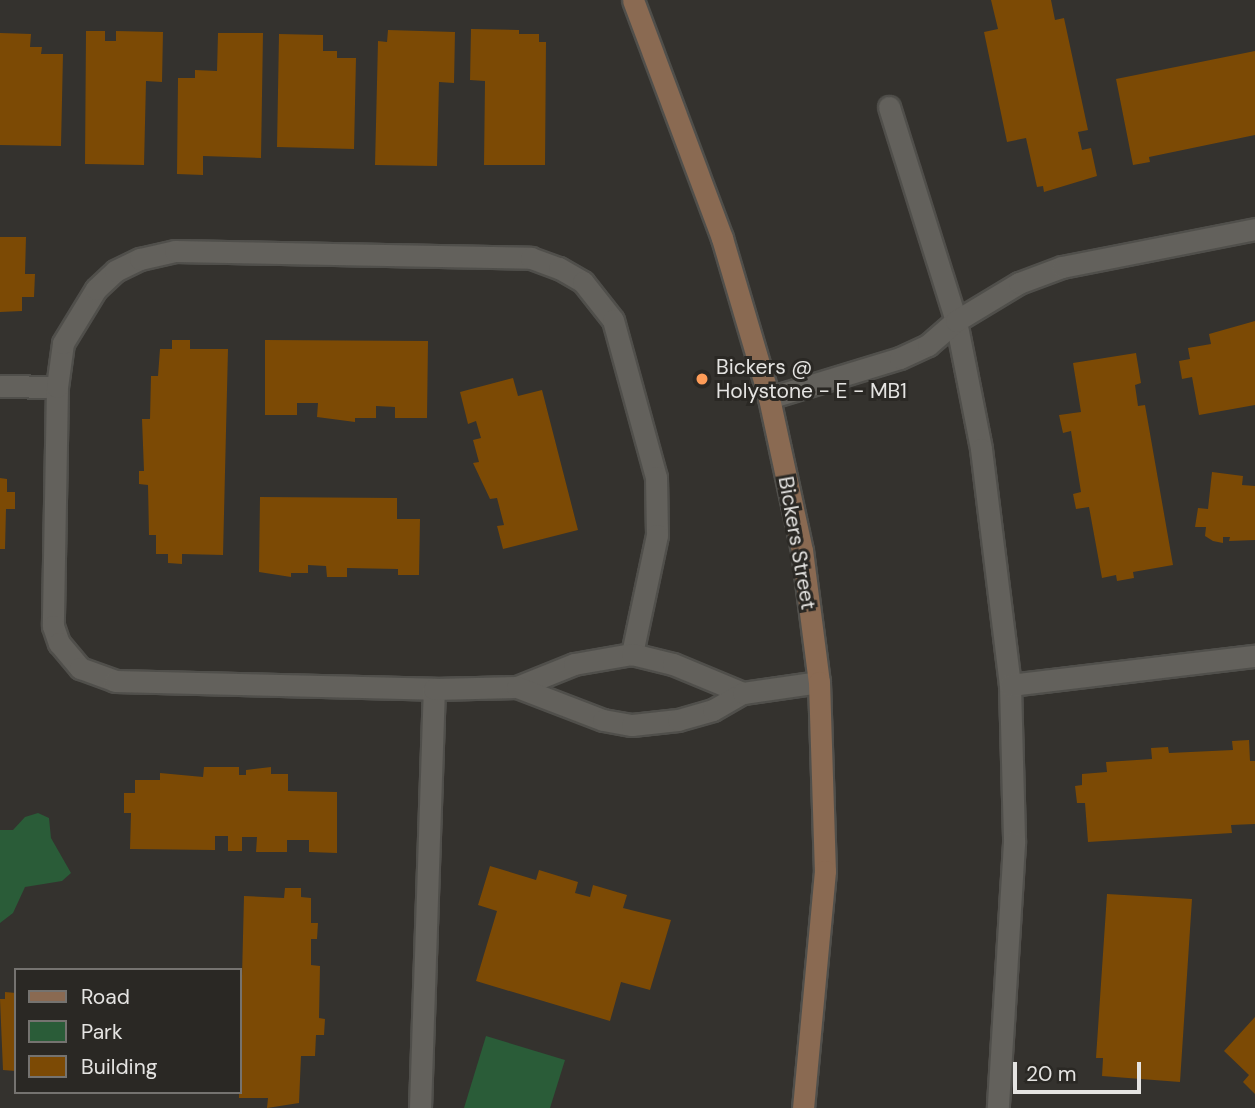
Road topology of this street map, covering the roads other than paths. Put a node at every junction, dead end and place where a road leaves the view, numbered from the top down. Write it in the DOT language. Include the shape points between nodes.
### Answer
graph roads {
  1 [pos="634,0"];
  2 [pos="890,107"];
  3 [pos="1255,229"];
  4 [pos="956,321"];
  5 [pos="0,386"];
  6 [pos="57,387"];
  7 [pos="769,398"];
  8 [pos="632,654"];
  9 [pos="1255,656"];
  10 [pos="819,682"];
  11 [pos="1010,685"];
  12 [pos="517,687"];
  13 [pos="435,689"];
  14 [pos="743,693"];
  15 [pos="420,1108"];
  16 [pos="803,1108"];
  17 [pos="998,1108"];
  1 -- 7 [label="street, Bickers Street" via="722,238"];
  2 -- 4 [label="lane"];
  3 -- 4 [label="lane" via="1062,267 1019,283"];
  4 -- 7 [label="lane" via="928,345 900,358"];
  4 -- 11 [label="lane" via="981,449"];
  5 -- 6 [label="lane"];
  6 -- 8 [label="lane" via="63,343 96,289 115,271 152,256 175,251 531,258 559,268 583,282 613,320 656,477 657,535"];
  6 -- 13 [label="lane" via="53,626 59,643 80,668 115,681"];
  7 -- 10 [label="street, Bickers Street" via="802,550"];
  8 -- 12 [label="lane" via="573,664"];
  8 -- 14 [label="lane" via="673,664"];
  9 -- 11 [label="lane"];
  10 -- 14 [label="lane"];
  10 -- 16 [label="street, Bickers Street" via="825,871"];
  11 -- 17 [label="lane" via="1014,843"];
  12 -- 13 [label="lane"];
  12 -- 14 [label="lane" via="603,720 632,725 713,710"];
  13 -- 15 [label="lane"];
}
